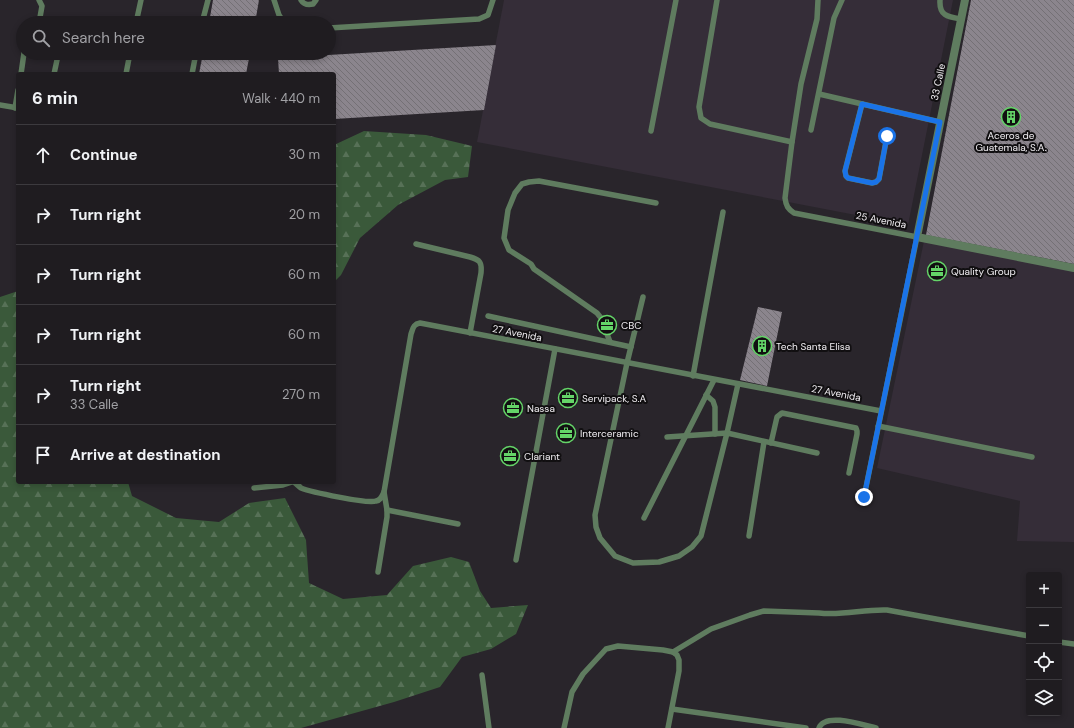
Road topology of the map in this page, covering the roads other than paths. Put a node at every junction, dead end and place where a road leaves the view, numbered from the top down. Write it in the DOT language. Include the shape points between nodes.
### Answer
graph roads {
  1 [pos="39,0"];
  2 [pos="140,0"];
  3 [pos="208,0"];
  4 [pos="274,0"];
  5 [pos="301,0"];
  6 [pos="316,0"];
  7 [pos="493,0"];
  8 [pos="676,0"];
  9 [pos="717,0"];
  10 [pos="818,0"];
  11 [pos="842,0"];
  12 [pos="940,0"];
  13 [pos="965,0"];
  14 [pos="40,16"];
  15 [pos="137,16"];
  16 [pos="204,16"];
  17 [pos="280,16"];
  18 [pos="961,19"];
  19 [pos="336,28"];
  20 [pos="23,60"];
  21 [pos="58,60"];
  22 [pos="129,60"];
  23 [pos="195,60"];
  24 [pos="21,72"];
  25 [pos="55,72"];
  26 [pos="126,72"];
  27 [pos="192,72"];
  28 [pos="819,94"];
  29 [pos="862,104"];
  30 [pos="0,105"];
  31 [pos="16,108"];
  32 [pos="940,122"];
  33 [pos="811,130"];
  34 [pos="651,132"];
  35 [pos="887,136"];
  36 [pos="792,142"];
  37 [pos="656,203"];
  38 [pos="723,212"];
  39 [pos="917,238"];
  40 [pos="416,244"];
  41 [pos="1074,268"];
  42 [pos="643,297"];
  43 [pos="488,316"];
  44 [pos="470,333"];
  45 [pos="610,342"];
  46 [pos="631,347"];
  47 [pos="556,349"];
  48 [pos="627,363"];
  49 [pos="693,376"];
  50 [pos="714,380"];
  51 [pos="738,384"];
  52 [pos="706,395"];
  53 [pos="881,411"];
  54 [pos="878,426"];
  55 [pos="727,433"];
  56 [pos="715,434"];
  57 [pos="686,436"];
  58 [pos="667,438"];
  59 [pos="764,442"];
  60 [pos="771,443"];
  61 [pos="817,453"];
  62 [pos="1032,457"];
  63 [pos="849,473"];
  64 [pos="286,484"];
  65 [pos="302,485"];
  66 [pos="254,488"];
  67 [pos="384,492"];
  68 [pos="864,497"];
  69 [pos="387,510"];
  70 [pos="644,518"];
  71 [pos="458,524"];
  72 [pos="749,536"];
  73 [pos="516,560"];
  74 [pos="378,572"];
  75 [pos="1026,635"];
  76 [pos="1062,642"];
  77 [pos="1074,644"];
  78 [pos="673,652"];
  79 [pos="482,675"];
  80 [pos="672,709"];
  81 [pos="489,728"];
  82 [pos="564,728"];
  83 [pos="668,728"];
  84 [pos="806,728"];
  85 [pos="819,728"];
  86 [pos="876,728"];
  1 -- 14 [label="lane" via="42,6"];
  2 -- 15 [label="lane"];
  3 -- 16 [label="lane"];
  4 -- 17 [label="lane"];
  5 -- 6 [label="lane" via="308,5"];
  7 -- 19 [label="lane" via="488,15 478,19"];
  8 -- 34 [label="lane"];
  9 -- 36 [label="lane" via="699,107 701,118 710,124"];
  10 -- 36 [label="lane" via="817,20 801,84"];
  11 -- 28 [label="lane" via="834,18"];
  12 -- 18 [label="lane" via="942,12 948,17"];
  13 -- 18 [label="street, 33 Calle"];
  18 -- 32 [label="street, 33 Calle"];
  20 -- 24 [label="lane"];
  21 -- 25 [label="lane"];
  22 -- 26 [label="lane"];
  23 -- 27 [label="lane"];
  28 -- 29 [label="lane"];
  28 -- 33 [label="lane"];
  29 -- 32 [label="lane"];
  29 -- 35 [label="lane" via="845,171 848,178 872,183 879,179"];
  30 -- 31 [label="lane"];
  32 -- 39 [label="street, 33 Calle"];
  36 -- 39 [label="lane, 25 Avenida" via="785,198 789,210"];
  37 -- 45 [label="lane" via="539,181 522,184 508,210 504,238 509,250 597,313"];
  38 -- 49 [label="lane"];
  39 -- 41 [label="street, 25 Avenida"];
  39 -- 53 [label="lane, 33 Calle"];
  40 -- 44 [label="lane" via="478,259 481,273"];
  42 -- 46 [label="lane"];
  43 -- 45 [label="lane"];
  44 -- 47 [label="lane, 27 Avenida"];
  44 -- 67 [label="lane, 27 Avenida" via="420,323 414,326"];
  45 -- 46 [label="lane"];
  46 -- 48 [label="lane"];
  47 -- 48 [label="lane, 27 Avenida"];
  47 -- 73 [label="lane"];
  48 -- 49 [label="lane, 27 Avenida"];
  48 -- 55 [label="lane" via="595,515 600,538 616,556 634,563 659,562 679,556 697,542 705,526"];
  49 -- 50 [label="lane, 27 Avenida"];
  50 -- 51 [label="lane, 27 Avenida"];
  50 -- 52 [label="lane"];
  51 -- 53 [label="lane, 27 Avenida"];
  51 -- 55 [label="lane"];
  52 -- 56 [label="lane" via="715,407"];
  52 -- 57 [label="lane"];
  53 -- 54 [label="lane, 33 Calle"];
  54 -- 62 [label="lane"];
  54 -- 68 [label="lane, 33 Calle"];
  55 -- 56 [label="lane"];
  55 -- 59 [label="lane"];
  56 -- 57 [label="lane"];
  57 -- 58 [label="lane"];
  57 -- 70 [label="lane"];
  59 -- 60 [label="lane"];
  59 -- 72 [label="lane"];
  60 -- 61 [label="lane"];
  60 -- 63 [label="lane" via="777,417 782,414 856,428"];
  64 -- 66 [label="lane"];
  65 -- 67 [label="lane" via="332,496 369,502 381,498"];
  67 -- 69 [label="lane"];
  69 -- 71 [label="lane"];
  69 -- 74 [label="lane"];
  75 -- 78 [label="lane" via="887,610 828,614 764,611 711,629"];
  76 -- 77 [label="lane"];
  78 -- 80 [label="lane" via="679,660 679,671"];
  78 -- 82 [label="lane" via="618,646 606,649 583,674 572,692"];
  79 -- 81 [label="lane"];
  80 -- 83 [label="lane"];
  80 -- 84 [label="lane"];
  85 -- 86 [label="lane" via="820,725 832,720"];
}
